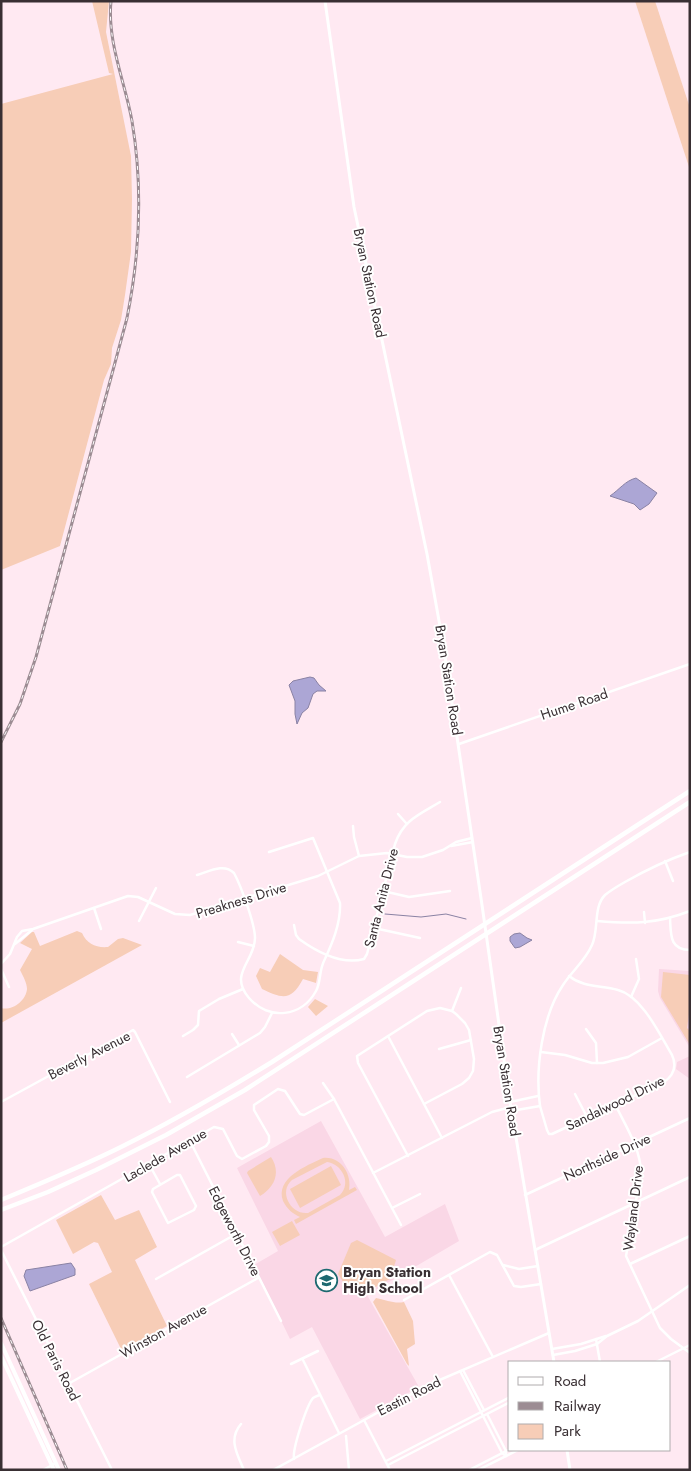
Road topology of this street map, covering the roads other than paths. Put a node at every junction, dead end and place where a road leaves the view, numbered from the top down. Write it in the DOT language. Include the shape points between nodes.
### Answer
graph roads {
  1 [pos="325,1"];
  2 [pos="690,664"];
  3 [pos="458,744"];
  4 [pos="690,791"];
  5 [pos="440,802"];
  6 [pos="690,802"];
  7 [pos="398,814"];
  8 [pos="406,823"];
  9 [pos="353,826"];
  10 [pos="473,840"];
  11 [pos="269,852"];
  12 [pos="690,852"];
  13 [pos="393,855"];
  14 [pos="359,856"];
  15 [pos="665,861"];
  16 [pos="328,871"];
  17 [pos="197,875"];
  18 [pos="673,881"];
  19 [pos="156,888"];
  20 [pos="383,891"];
  21 [pos="450,891"];
  22 [pos="244,900"];
  23 [pos="150,902"];
  24 [pos="94,908"];
  25 [pos="690,911"];
  26 [pos="644,912"];
  27 [pos="670,918"];
  28 [pos="139,921"];
  29 [pos="597,921"];
  30 [pos="645,923"];
  31 [pos="294,925"];
  32 [pos="374,928"];
  33 [pos="33,929"];
  34 [pos="101,929"];
  35 [pos="420,938"];
  36 [pos="238,942"];
  37 [pos="15,944"];
  38 [pos="254,946"];
  39 [pos="690,950"];
  40 [pos="328,954"];
  41 [pos="636,959"];
  42 [pos="1,964"];
  43 [pos="1,969"];
  44 [pos="569,976"];
  45 [pos="9,987"];
  46 [pos="461,988"];
  47 [pos="243,990"];
  48 [pos="631,997"];
  49 [pos="452,1011"];
  50 [pos="272,1013"];
  51 [pos="586,1029"];
  52 [pos="232,1034"];
  53 [pos="183,1036"];
  54 [pos="388,1036"];
  55 [pos="662,1038"];
  56 [pos="470,1040"];
  57 [pos="239,1045"];
  58 [pos="439,1049"];
  59 [pos="542,1052"];
  60 [pos="597,1063"];
  61 [pos="187,1077"];
  62 [pos="323,1083"];
  63 [pos="575,1094"];
  64 [pos="538,1096"];
  65 [pos="334,1100"];
  66 [pos="1,1102"];
  67 [pos="170,1102"];
  68 [pos="510,1102"];
  69 [pos="424,1104"];
  70 [pos="615,1104"];
  71 [pos="540,1106"];
  72 [pos="511,1109"];
  73 [pos="587,1117"];
  74 [pos="690,1118"];
  75 [pos="442,1138"];
  76 [pos="190,1141"];
  77 [pos="634,1144"];
  78 [pos="408,1156"];
  79 [pos="149,1164"];
  80 [pos="373,1173"];
  81 [pos="690,1176"];
  82 [pos="160,1184"];
  83 [pos="420,1194"];
  84 [pos="525,1195"];
  85 [pos="1,1200"];
  86 [pos="635,1202"];
  87 [pos="392,1208"];
  88 [pos="1,1210"];
  89 [pos="401,1225"];
  90 [pos="236,1234"];
  91 [pos="690,1236"];
  92 [pos="1,1248"];
  93 [pos="535,1250"];
  94 [pos="502,1264"];
  95 [pos="630,1264"];
  96 [pos="538,1266"];
  97 [pos="449,1274"];
  98 [pos="258,1278"];
  99 [pos="156,1279"];
  100 [pos="541,1284"];
  101 [pos="690,1285"];
  102 [pos="404,1300"];
  103 [pos="652,1312"];
  104 [pos="281,1321"];
  105 [pos="549,1333"];
  106 [pos="607,1336"];
  107 [pos="596,1339"];
  108 [pos="1,1343"];
  109 [pos="597,1344"];
  110 [pos="690,1345"];
  111 [pos="552,1349"];
  112 [pos="684,1349"];
  113 [pos="318,1351"];
  114 [pos="690,1353"];
  115 [pos="553,1354"];
  116 [pos="1,1356"];
  117 [pos="493,1357"];
  118 [pos="303,1360"];
  119 [pos="554,1361"];
  120 [pos="600,1361"];
  121 [pos="658,1361"];
  122 [pos="10,1363"];
  123 [pos="292,1364"];
  124 [pos="3,1366"];
  125 [pos="462,1371"];
  126 [pos="68,1384"];
  127 [pos="320,1395"];
  128 [pos="508,1398"];
  129 [pos="508,1403"];
  130 [pos="484,1410"];
  131 [pos="481,1412"];
  132 [pos="486,1414"];
  133 [pos="483,1416"];
  134 [pos="364,1420"];
  135 [pos="241,1424"];
  136 [pos="339,1434"];
  137 [pos="346,1436"];
  138 [pos="426,1440"];
  139 [pos="428,1444"];
  140 [pos="506,1451"];
  141 [pos="516,1451"];
  142 [pos="567,1451"];
  143 [pos="502,1453"];
  144 [pos="506,1456"];
  145 [pos="294,1459"];
  146 [pos="386,1461"];
  147 [pos="388,1465"];
  148 [pos="54,1466"];
  149 [pos="44,1470"];
  150 [pos="59,1470"];
  151 [pos="112,1470"];
  152 [pos="244,1470"];
  153 [pos="273,1470"];
  154 [pos="349,1470"];
  155 [pos="390,1470"];
  156 [pos="469,1470"];
  157 [pos="478,1470"];
  158 [pos="570,1470"];
  1 -- 3 [label="main road, Bryan Station Road" via="354,207 428,563"];
  2 -- 3 [label="street, Hume Road"];
  3 -- 10 [label="main road, Bryan Station Road"];
  4 -- 85 [label="highway" via="214,1097 117,1149"];
  5 -- 8 [label="street"];
  6 -- 88 [label="highway" via="245,1090 96,1170"];
  7 -- 8 [label="street"];
  8 -- 13 [label="street, Santa Anita Drive" via="397,837"];
  9 -- 14 [label="street"];
  10 -- 13 [label="street, Preakness Drive" via="422,857"];
  10 -- 68 [label="main road, Bryan Station Road"];
  11 -- 16 [label="street" via="313,838"];
  12 -- 15 [label="street"];
  13 -- 14 [label="street, Preakness Drive"];
  13 -- 20 [label="street, Santa Anita Drive"];
  14 -- 16 [label="street, Preakness Drive"];
  15 -- 18 [label="street"];
  15 -- 29 [label="street" via="604,896"];
  16 -- 22 [label="street, Preakness Drive"];
  16 -- 40 [label="street" via="340,909"];
  17 -- 22 [label="street" via="229,868 236,876"];
  19 -- 23 [label="street"];
  20 -- 21 [label="street" via="409,897"];
  20 -- 32 [label="street, Santa Anita Drive"];
  22 -- 23 [label="street, Preakness Drive" via="190,915 175,914"];
  22 -- 38 [label="street" via="253,928"];
  23 -- 24 [label="street, Preakness Drive" via="128,896"];
  23 -- 28 [label="street"];
  24 -- 33 [label="street, Preakness Drive"];
  24 -- 34 [label="street"];
  25 -- 27 [label="street"];
  26 -- 30 [label="street"];
  27 -- 30 [label="street"];
  27 -- 39 [label="street" via="673,942 678,948"];
  29 -- 30 [label="street"];
  29 -- 44 [label="street" via="593,945"];
  31 -- 40 [label="street, Santa Anita Drive" via="299,939"];
  32 -- 35 [label="street"];
  32 -- 40 [label="street, Santa Anita Drive" via="364,958 342,960"];
  33 -- 37 [label="street, Preakness Drive"];
  33 -- 37 [label="street, Preakness Drive" via="22,931"];
  36 -- 38 [label="street"];
  37 -- 42 [label="street, Preakness Drive"];
  38 -- 47 [label="street" via="243,970"];
  40 -- 50 [label="street" via="317,989 307,1003 292,1012"];
  41 -- 48 [label="street" via="639,979"];
  43 -- 45 [label="street"];
  44 -- 48 [label="street, Sandalwood Drive" via="584,984 617,989"];
  44 -- 59 [label="street" via="549,1014"];
  46 -- 49 [label="street"];
  47 -- 50 [label="street" via="254,1003"];
  47 -- 53 [label="street" via="199,1011 198,1025"];
  48 -- 55 [label="street, Sandalwood Drive" via="643,1008"];
  49 -- 54 [label="street" via="435,1008 426,1011"];
  49 -- 56 [label="street" via="467,1026"];
  50 -- 57 [label="street" via="260,1032"];
  51 -- 60 [label="street" via="596,1043"];
  52 -- 57 [label="street"];
  54 -- 69 [label="street"];
  54 -- 78 [label="street" via="360,1053 357,1061"];
  55 -- 60 [label="street" via="628,1057"];
  55 -- 70 [label="street, Sandalwood Drive" via="674,1058 672,1074 664,1082"];
  56 -- 58 [label="street"];
  56 -- 69 [label="street" via="474,1066 471,1076"];
  57 -- 61 [label="street"];
  59 -- 60 [label="street"];
  59 -- 64 [label="street"];
  62 -- 65 [label="street"];
  63 -- 73 [label="street"];
  64 -- 68 [label="street"];
  64 -- 71 [label="street"];
  65 -- 76 [label="street, Laclede Avenue" via="304,1115 280,1089 255,1103 254,1110 269,1142 243,1158 238,1156 219,1127"];
  65 -- 80 [label="street"];
  66 -- 67 [label="street, Beverly Avenue" via="132,1030"];
  68 -- 72 [label="main road, Bryan Station Road"];
  69 -- 75 [label="street"];
  70 -- 73 [label="street, Sandalwood Drive"];
  70 -- 77 [label="street, Wayland Drive"];
  71 -- 72 [label="street"];
  71 -- 73 [label="street, Sandalwood Drive" via="550,1134"];
  72 -- 75 [label="street" via="492,1112"];
  72 -- 84 [label="main road, Bryan Station Road"];
  74 -- 77 [label="street, Northside Drive"];
  75 -- 78 [label="street"];
  76 -- 79 [label="street, Laclede Avenue"];
  76 -- 90 [label="street, Edgeworth Drive"];
  77 -- 84 [label="street, Northside Drive"];
  77 -- 86 [label="street, Wayland Drive" via="641,1168"];
  78 -- 80 [label="street"];
  79 -- 82 [label="street"];
  79 -- 92 [label="street, Laclede Avenue"];
  80 -- 87 [label="street"];
  81 -- 86 [label="street"];
  82 -- 82 [label="street" via="180,1175 196,1208 168,1222 152,1192"];
  83 -- 87 [label="street"];
  84 -- 93 [label="main road, Bryan Station Road"];
  86 -- 93 [label="street"];
  86 -- 95 [label="street, Wayland Drive" via="626,1251"];
  87 -- 89 [label="street"];
  90 -- 98 [label="street, Edgeworth Drive"];
  90 -- 99 [label="street"];
  91 -- 95 [label="street"];
  92 -- 126 [label="street, Old Paris Road"];
  93 -- 96 [label="main road, Bryan Station Road"];
  94 -- 96 [label="street" via="515,1269"];
  94 -- 97 [label="street" via="495,1253 488,1252"];
  94 -- 100 [label="street" via="516,1287"];
  95 -- 103 [label="street, Wayland Drive"];
  96 -- 100 [label="main road, Bryan Station Road"];
  97 -- 102 [label="street"];
  97 -- 117 [label="street"];
  98 -- 104 [label="street, Edgeworth Drive"];
  98 -- 126 [label="street, Winston Avenue"];
  100 -- 105 [label="main road, Bryan Station Road"];
  101 -- 103 [label="street"];
  103 -- 106 [label="street"];
  103 -- 112 [label="street, Wayland Drive" via="663,1331"];
  105 -- 111 [label="main road, Bryan Station Road"];
  105 -- 117 [label="street, Eastin Road"];
  106 -- 107 [label="street"];
  106 -- 109 [label="street"];
  107 -- 109 [label="street"];
  107 -- 111 [label="street"];
  108 -- 122 [label="highway"];
  109 -- 115 [label="street" via="582,1350"];
  109 -- 120 [label="street"];
  110 -- 112 [label="street"];
  111 -- 115 [label="main road, Bryan Station Road"];
  112 -- 114 [label="street, Wayland Drive"];
  112 -- 121 [label="street"];
  113 -- 118 [label="street"];
  115 -- 119 [label="main road, Bryan Station Road"];
  116 -- 124 [label="highway"];
  117 -- 125 [label="street, Eastin Road"];
  118 -- 123 [label="street"];
  118 -- 127 [label="street"];
  122 -- 124 [label="street"];
  122 -- 148 [label="highway"];
  124 -- 148 [label="highway"];
  125 -- 130 [label="street"];
  125 -- 131 [label="street"];
  125 -- 134 [label="street, Eastin Road"];
  126 -- 151 [label="street, Old Paris Road"];
  127 -- 136 [label="street"];
  127 -- 145 [label="street" via="312,1400 305,1414"];
  128 -- 130 [label="street"];
  129 -- 132 [label="street"];
  130 -- 131 [label="street"];
  130 -- 132 [label="street"];
  131 -- 133 [label="street"];
  131 -- 138 [label="street"];
  132 -- 133 [label="street"];
  132 -- 140 [label="street"];
  133 -- 139 [label="street"];
  133 -- 143 [label="street"];
  134 -- 136 [label="street, Eastin Road"];
  134 -- 146 [label="street"];
  135 -- 152 [label="street" via="234,1444"];
  136 -- 145 [label="street, Eastin Road"];
  137 -- 154 [label="street"];
  138 -- 139 [label="street"];
  138 -- 146 [label="street"];
  139 -- 147 [label="street"];
  140 -- 143 [label="street"];
  140 -- 144 [label="street"];
  141 -- 144 [label="street"];
  142 -- 158 [label="main road"];
  143 -- 144 [label="street"];
  143 -- 156 [label="street"];
  144 -- 157 [label="street"];
  145 -- 153 [label="street, Eastin Road"];
  146 -- 147 [label="street"];
  147 -- 155 [label="street"];
  148 -- 149 [label="street"];
  148 -- 150 [label="highway"];
}
